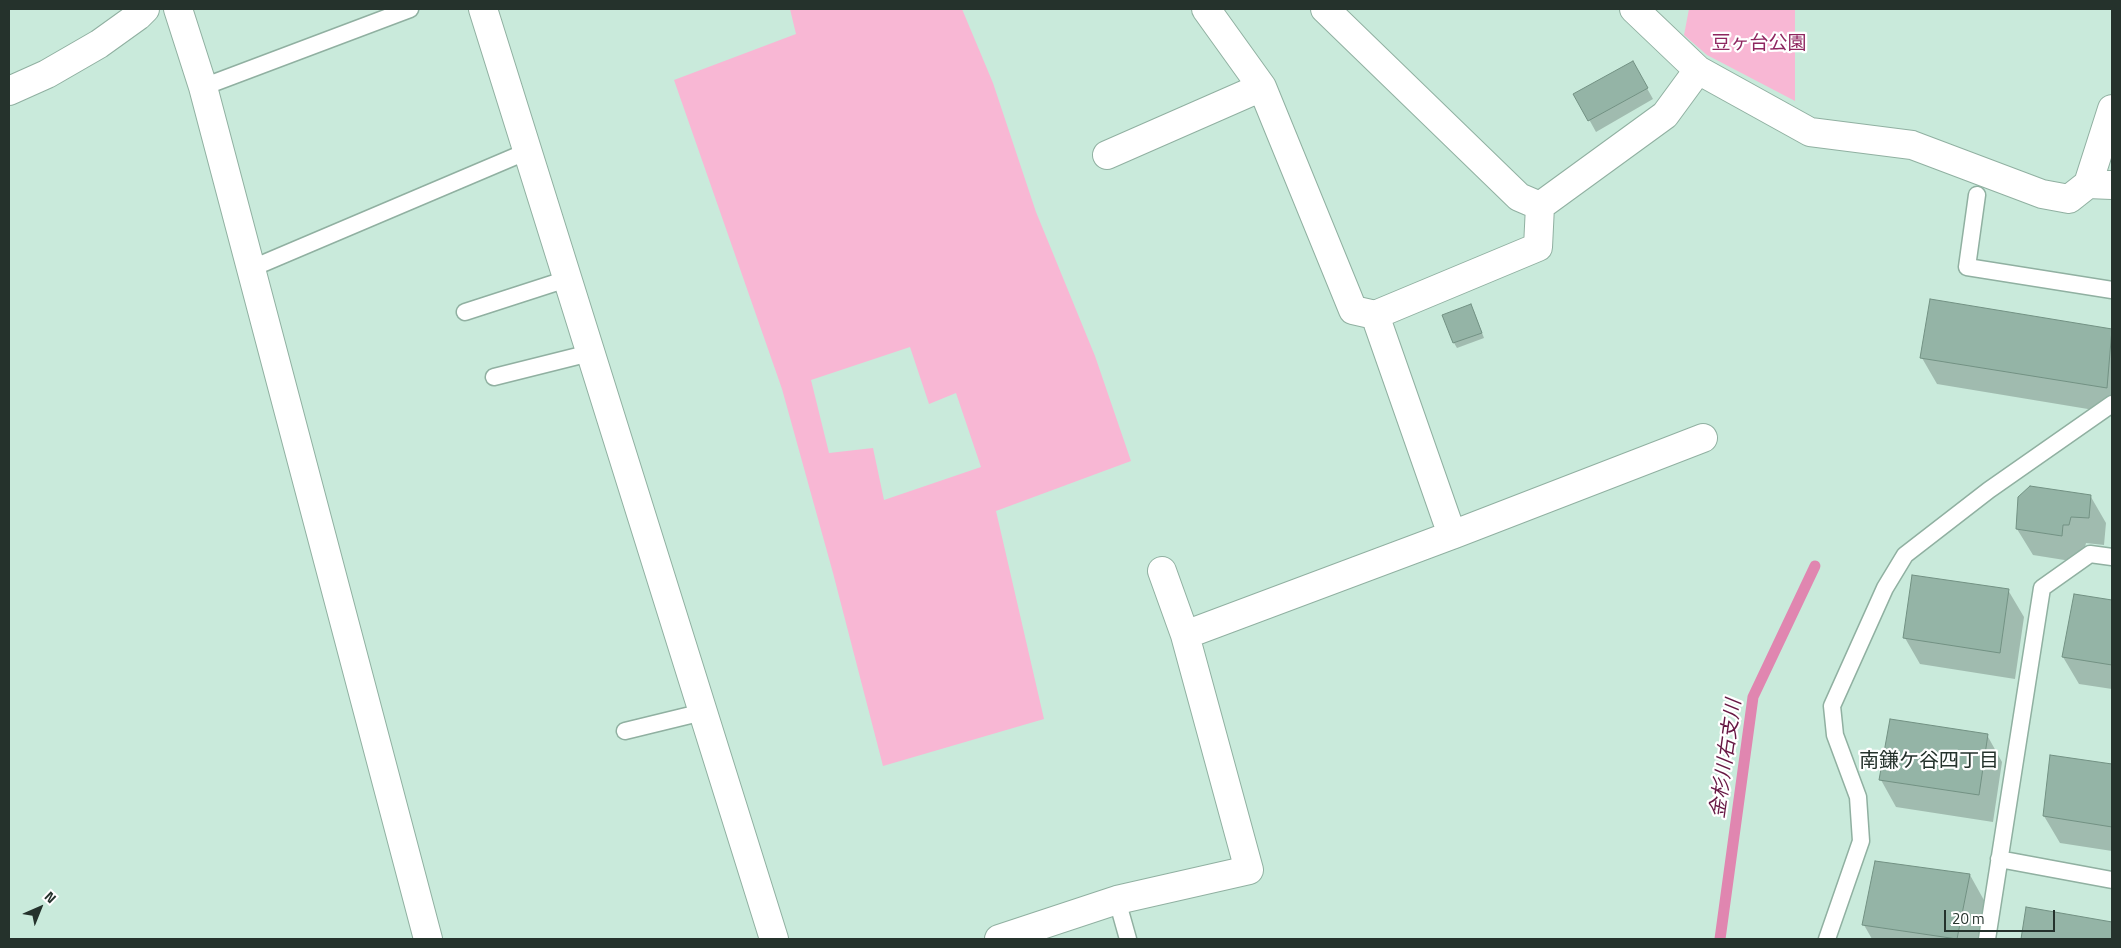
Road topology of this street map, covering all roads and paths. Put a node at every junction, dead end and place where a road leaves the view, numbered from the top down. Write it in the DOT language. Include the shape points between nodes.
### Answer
graph roads {
  1 [pos="145,9"];
  2 [pos="178,9"];
  3 [pos="410,9"];
  4 [pos="483,9"];
  5 [pos="1206,9"];
  6 [pos="1325,9"];
  7 [pos="1634,9"];
  8 [pos="1698,70"];
  9 [pos="203,87"];
  10 [pos="1262,87"];
  11 [pos="9,91"];
  12 [pos="2112,109"];
  13 [pos="528,151"];
  14 [pos="1107,155"];
  15 [pos="2100,185"];
  16 [pos="1977,195"];
  17 [pos="1540,206"];
  18 [pos="250,269"];
  19 [pos="567,280"];
  20 [pos="2112,290"];
  21 [pos="465,312"];
  22 [pos="1375,316"];
  23 [pos="590,353"];
  24 [pos="494,377"];
  25 [pos="2112,404"];
  26 [pos="1703,438"];
  27 [pos="1452,535"];
  28 [pos="2112,557"];
  29 [pos="1162,571"];
  30 [pos="1185,635"];
  31 [pos="703,712"];
  32 [pos="625,731"];
  33 [pos="1999,859"];
  34 [pos="2112,880"];
  35 [pos="1116,900"];
  36 [pos="1013,937"];
  37 [pos="428,939"];
  38 [pos="774,939"];
  39 [pos="1128,939"];
  40 [pos="1827,939"];
  41 [pos="1986,939"];
  1 -- 11 [label="street" via="99,44 48,74"];
  2 -- 9 [label="street"];
  3 -- 9 [label="lane"];
  4 -- 13 [label="street"];
  5 -- 10 [label="street"];
  6 -- 17 [label="street" via="1519,197"];
  7 -- 8 [label="street"];
  8 -- 15 [label="street" via="1810,132 1912,145 2042,194 2069,199"];
  8 -- 17 [label="street" via="1665,114"];
  9 -- 18 [label="street"];
  10 -- 14 [label="street"];
  10 -- 22 [label="street" via="1353,310"];
  12 -- 15 [label="street"];
  13 -- 18 [label="lane"];
  13 -- 19 [label="street"];
  16 -- 20 [label="lane" via="1967,267"];
  17 -- 22 [label="street" via="1538,247"];
  18 -- 37 [label="street"];
  19 -- 21 [label="lane"];
  19 -- 23 [label="street"];
  22 -- 27 [label="street"];
  23 -- 24 [label="lane"];
  23 -- 31 [label="street"];
  25 -- 40 [label="lane" via="1989,490 1905,555 1885,588 1832,706 1836,735 1858,797 1861,841"];
  26 -- 27 [label="street"];
  27 -- 30 [label="street"];
  28 -- 33 [label="lane" via="2090,554 2042,588"];
  29 -- 30 [label="street"];
  30 -- 35 [label="street" via="1249,870"];
  31 -- 32 [label="lane"];
  31 -- 38 [label="street"];
  33 -- 34 [label="lane"];
  33 -- 41 [label="lane"];
  35 -- 36 [label="street"];
  35 -- 39 [label="lane"];
}
